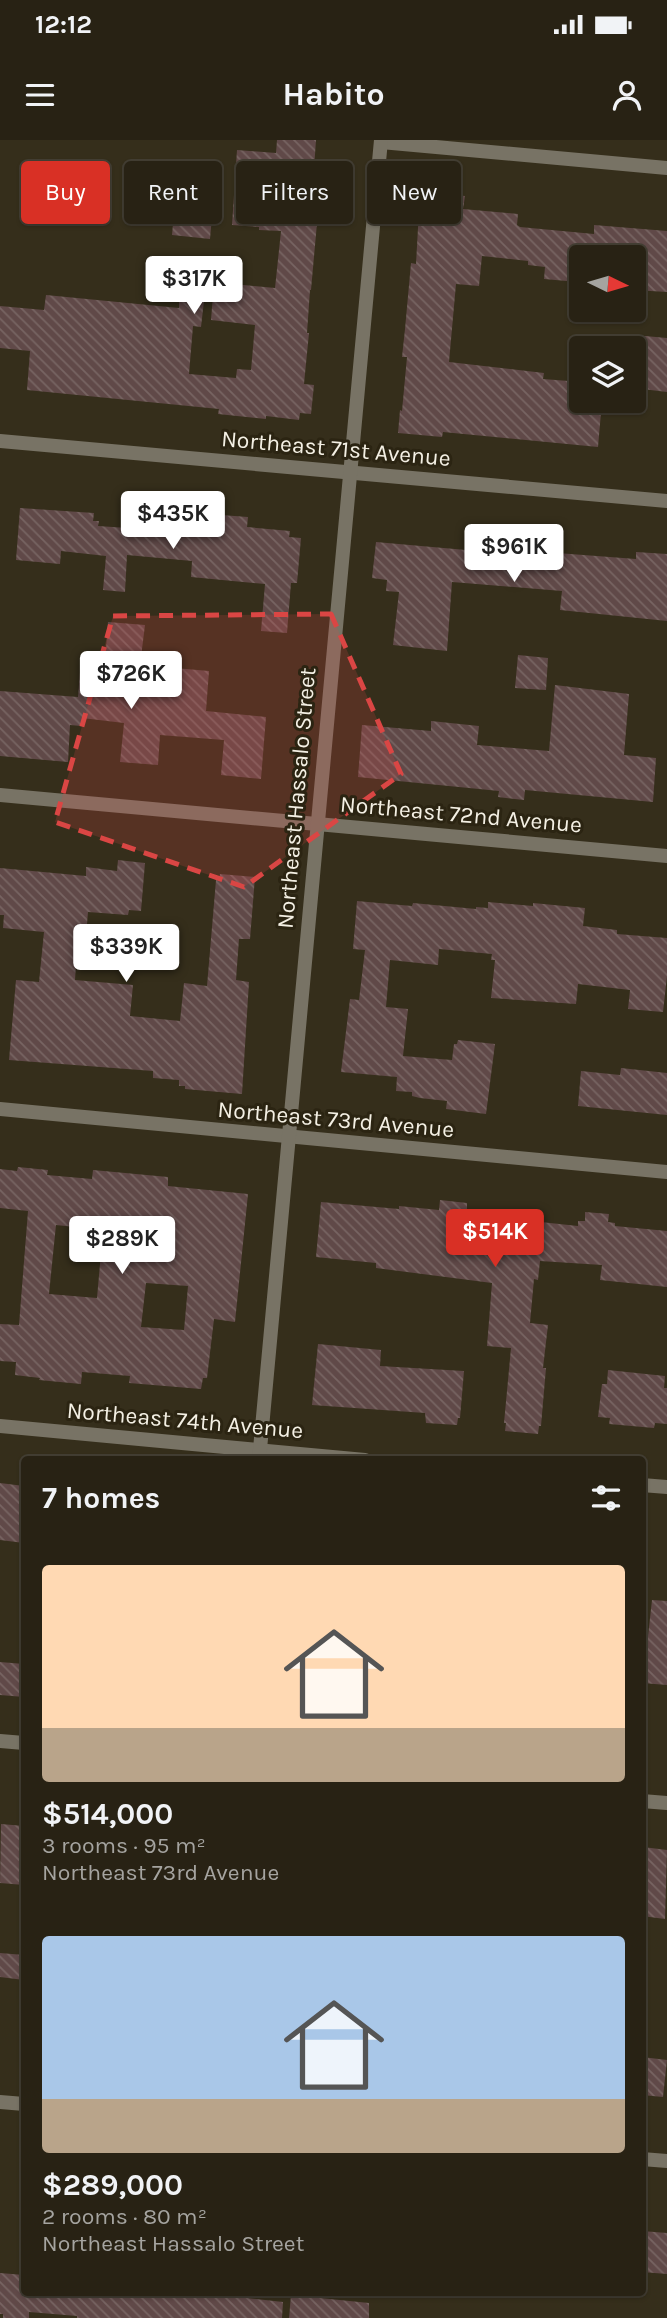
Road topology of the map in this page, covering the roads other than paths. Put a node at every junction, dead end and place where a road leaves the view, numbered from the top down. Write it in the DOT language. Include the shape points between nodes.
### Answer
graph roads {
  1 [pos="381,141"];
  2 [pos="667,168"];
  3 [pos="0,441"];
  4 [pos="349,472"];
  5 [pos="667,501"];
  6 [pos="0,796"];
  7 [pos="316,824"];
  8 [pos="667,856"];
  9 [pos="0,1110"];
  10 [pos="288,1138"];
  11 [pos="667,1172"];
  12 [pos="0,1426"];
  13 [pos="259,1455"];
  14 [pos="280,1456"];
  15 [pos="646,1485"];
  16 [pos="667,1487"];
  17 [pos="0,1741"];
  18 [pos="21,1743"];
  19 [pos="646,1801"];
  20 [pos="667,1803"];
  21 [pos="0,2102"];
  22 [pos="21,2104"];
  23 [pos="646,2159"];
  24 [pos="667,2161"];
  1 -- 2 [label="street"];
  1 -- 4 [label="street, Northeast Hassalo Street"];
  3 -- 4 [label="street, Northeast 71st Avenue"];
  4 -- 5 [label="street, Northeast 71st Avenue"];
  4 -- 7 [label="street, Northeast Hassalo Street"];
  6 -- 7 [label="street, Northeast 72nd Avenue"];
  7 -- 8 [label="street, Northeast 72nd Avenue"];
  7 -- 10 [label="street, Northeast Hassalo Street"];
  9 -- 10 [label="street, Northeast 73rd Avenue"];
  10 -- 11 [label="street, Northeast 73rd Avenue"];
  10 -- 13 [label="street, Northeast Hassalo Street"];
  12 -- 13 [label="street, Northeast 74th Avenue"];
  13 -- 14 [label="street, Northeast 74th Avenue"];
  15 -- 16 [label="street"];
  17 -- 18 [label="street"];
  19 -- 20 [label="street"];
  21 -- 22 [label="street"];
  23 -- 24 [label="street"];
}
